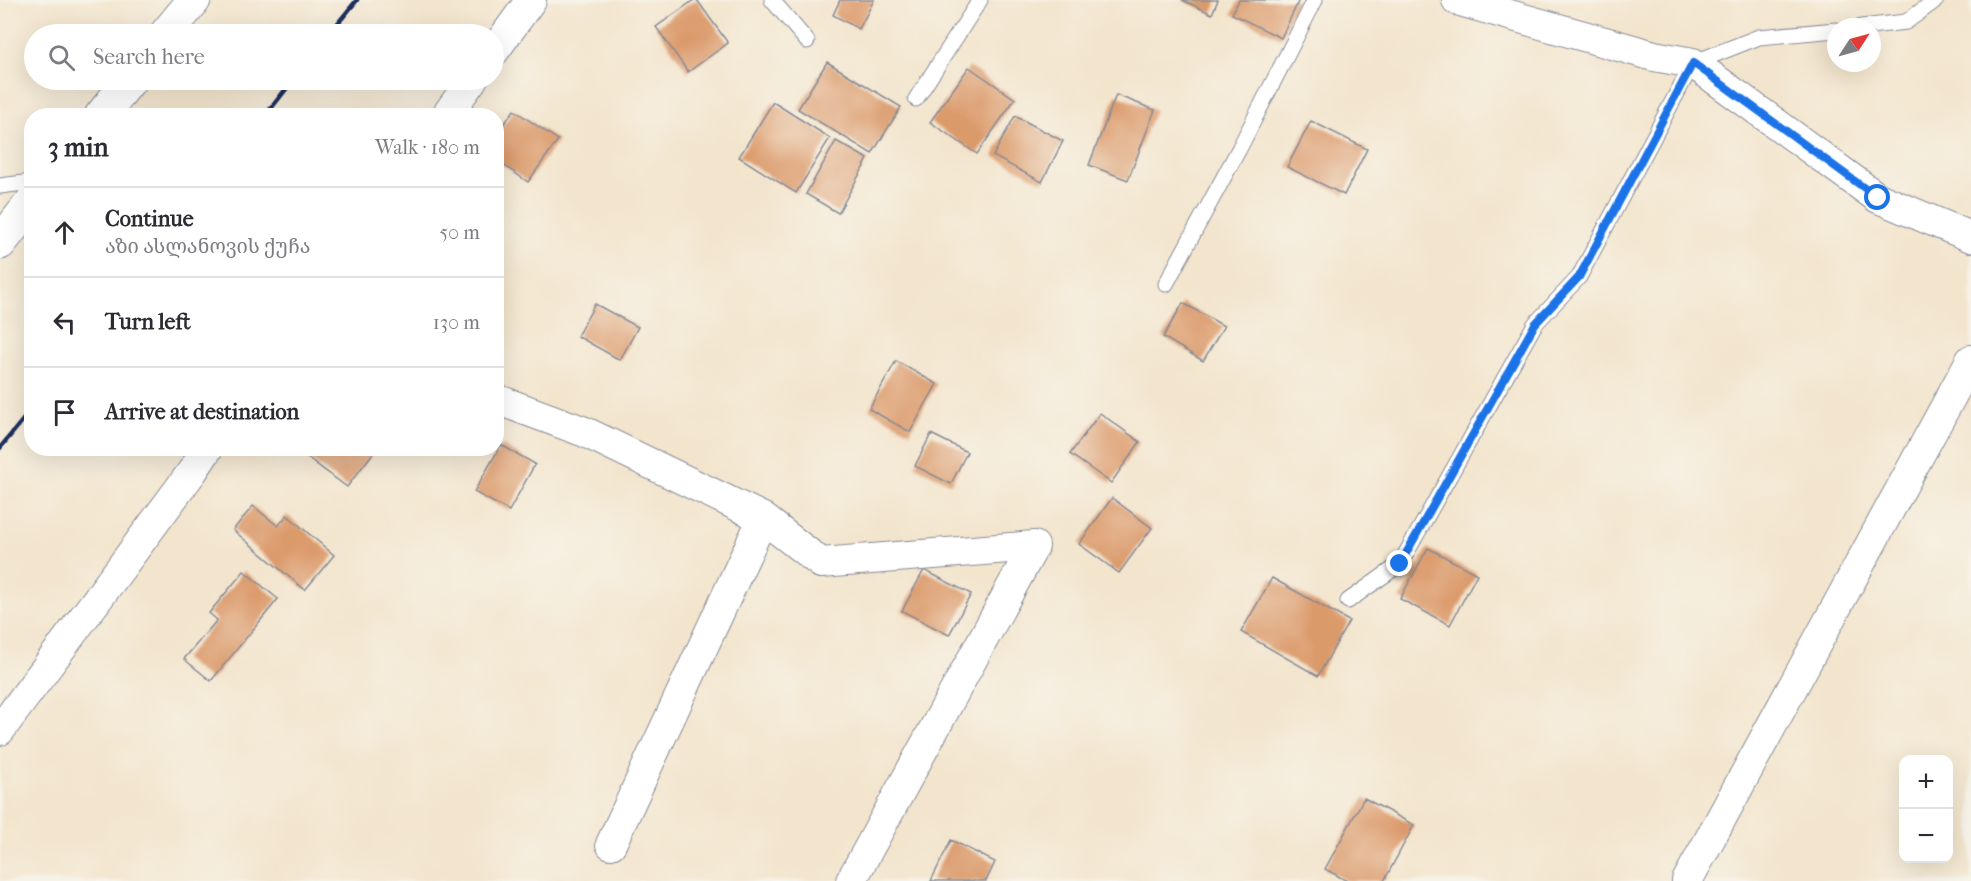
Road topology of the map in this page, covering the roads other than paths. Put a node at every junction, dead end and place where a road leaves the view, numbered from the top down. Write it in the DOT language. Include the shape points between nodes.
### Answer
graph roads {
  1 [pos="194,0"];
  2 [pos="531,0"];
  3 [pos="772,0"];
  4 [pos="980,0"];
  5 [pos="1315,0"];
  6 [pos="1457,0"];
  7 [pos="1936,0"];
  8 [pos="174,24"];
  9 [pos="1881,25"];
  10 [pos="1827,31"];
  11 [pos="504,37"];
  12 [pos="807,41"];
  13 [pos="1693,63"];
  14 [pos="122,90"];
  15 [pos="465,90"];
  16 [pos="916,99"];
  17 [pos="107,108"];
  18 [pos="452,108"];
  19 [pos="24,183"];
  20 [pos="0,186"];
  21 [pos="24,212"];
  22 [pos="1971,237"];
  23 [pos="0,243"];
  24 [pos="1166,284"];
  25 [pos="1971,360"];
  26 [pos="504,402"];
  27 [pos="202,456"];
  28 [pos="763,518"];
  29 [pos="1348,601"];
  30 [pos="0,730"];
  31 [pos="611,844"];
  32 [pos="851,881"];
  33 [pos="1687,881"];
  1 -- 8 [label="highway"];
  2 -- 11 [label="street"];
  3 -- 12 [label="lane"];
  4 -- 16 [label="lane"];
  5 -- 24 [label="lane"];
  6 -- 13 [label="street" via="1654,56"];
  7 -- 9 [label="lane" via="1906,22"];
  10 -- 13 [label="lane" via="1759,37"];
  13 -- 22 [label="street" via="1878,198"];
  13 -- 29 [label="lane" via="1579,277 1535,324 1400,564"];
  14 -- 17 [label="highway"];
  15 -- 18 [label="street"];
  19 -- 20 [label="lane"];
  21 -- 23 [label="highway"];
  25 -- 33 [label="street"];
  26 -- 28 [label="street" via="585,432"];
  27 -- 30 [label="street"];
  28 -- 31 [label="street"];
  28 -- 32 [label="street" via="821,563 1034,546"];
}
